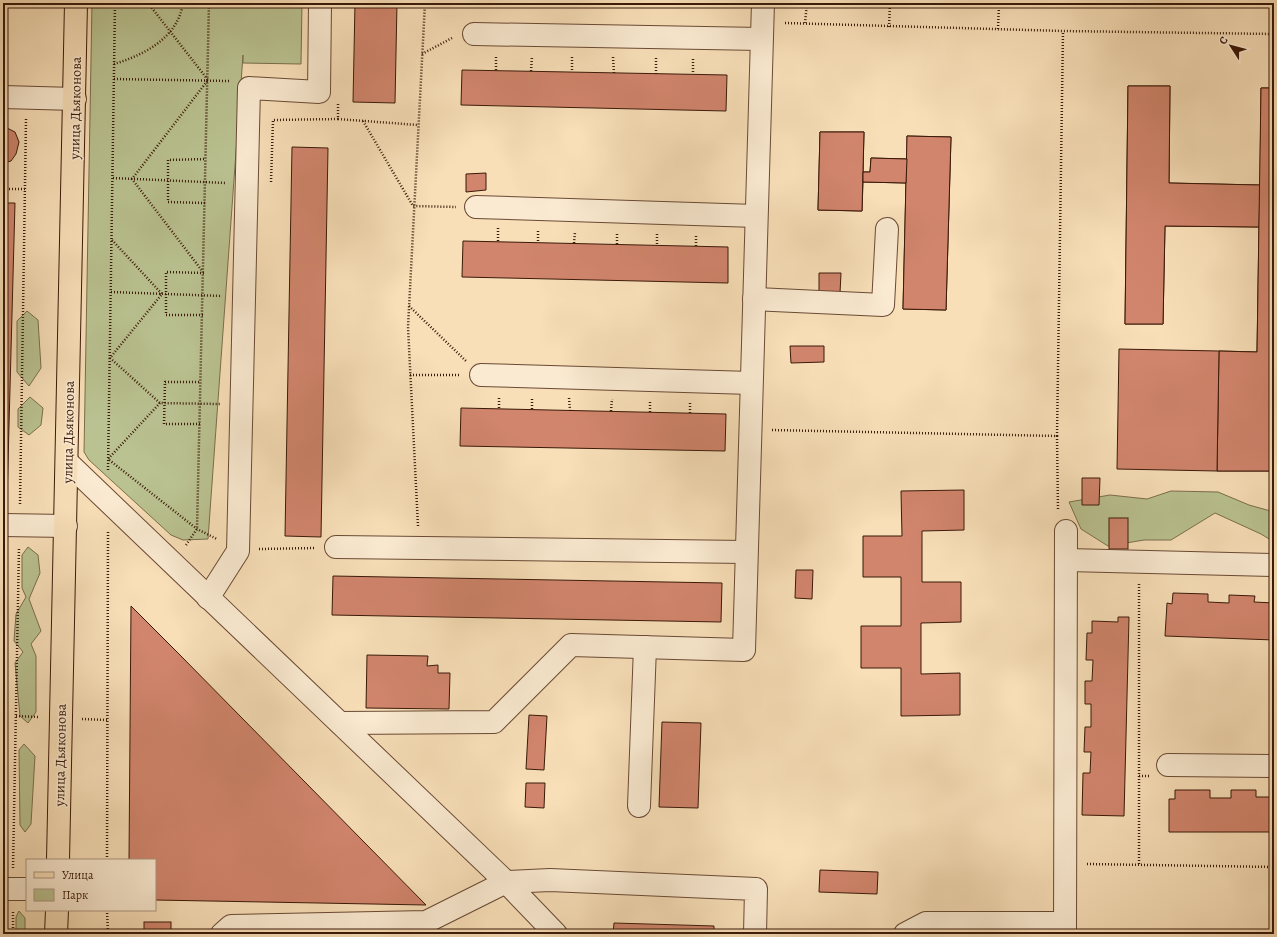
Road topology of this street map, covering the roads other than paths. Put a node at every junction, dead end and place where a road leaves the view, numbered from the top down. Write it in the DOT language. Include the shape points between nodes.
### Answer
graph roads {
  1 [pos="76,3"];
  2 [pos="320,3"];
  3 [pos="762,21"];
  4 [pos="474,34"];
  5 [pos="13,98"];
  6 [pos="75,99"];
  7 [pos="476,207"];
  8 [pos="756,216"];
  9 [pos="886,229"];
  10 [pos="754,299"];
  11 [pos="481,375"];
  12 [pos="751,383"];
  13 [pos="67,462"];
  14 [pos="11,525"];
  15 [pos="66,526"];
  16 [pos="1066,532"];
  17 [pos="336,547"];
  18 [pos="746,552"];
  19 [pos="1067,560"];
  20 [pos="1274,565"];
  21 [pos="208,598"];
  22 [pos="645,647"];
  23 [pos="340,723"];
  24 [pos="1168,765"];
  25 [pos="1274,766"];
  26 [pos="639,806"];
  27 [pos="58,859"];
  28 [pos="506,882"];
  29 [pos="57,911"];
  30 [pos="1065,929"];
  31 [pos="56,934"];
  32 [pos="222,934"];
  33 [pos="556,934"];
  34 [pos="755,934"];
  35 [pos="905,934"];
  1 -- 6 [label="main road, улица Дьяконова"];
  2 -- 21 [label="street" via="319,92 249,88 238,551"];
  3 -- 4 [label="street"];
  3 -- 8 [label="street"];
  5 -- 6 [label="street"];
  6 -- 13 [label="main road, улица Дьяконова"];
  7 -- 8 [label="street"];
  8 -- 10 [label="street"];
  9 -- 10 [label="street" via="883,305"];
  10 -- 12 [label="street"];
  11 -- 12 [label="street"];
  12 -- 18 [label="street"];
  13 -- 15 [label="main road, улица Дьяконова"];
  13 -- 21 [label="street"];
  14 -- 15 [label="street"];
  15 -- 27 [label="main road, улица Дьяконова"];
  16 -- 19 [label="street"];
  17 -- 18 [label="street"];
  18 -- 22 [label="street" via="744,650"];
  19 -- 20 [label="street"];
  19 -- 30 [label="street"];
  21 -- 23 [label="street"];
  22 -- 23 [label="street" via="571,645 494,722"];
  22 -- 26 [label="street"];
  23 -- 28 [label="street"];
  24 -- 25 [label="street"];
  28 -- 32 [label="street" via="426,922 231,926"];
  28 -- 33 [label="street"];
  28 -- 34 [label="street" via="550,880 756,889"];
  29 -- 31 [label="main road"];
  30 -- 35 [label="street" via="926,923"];
}
